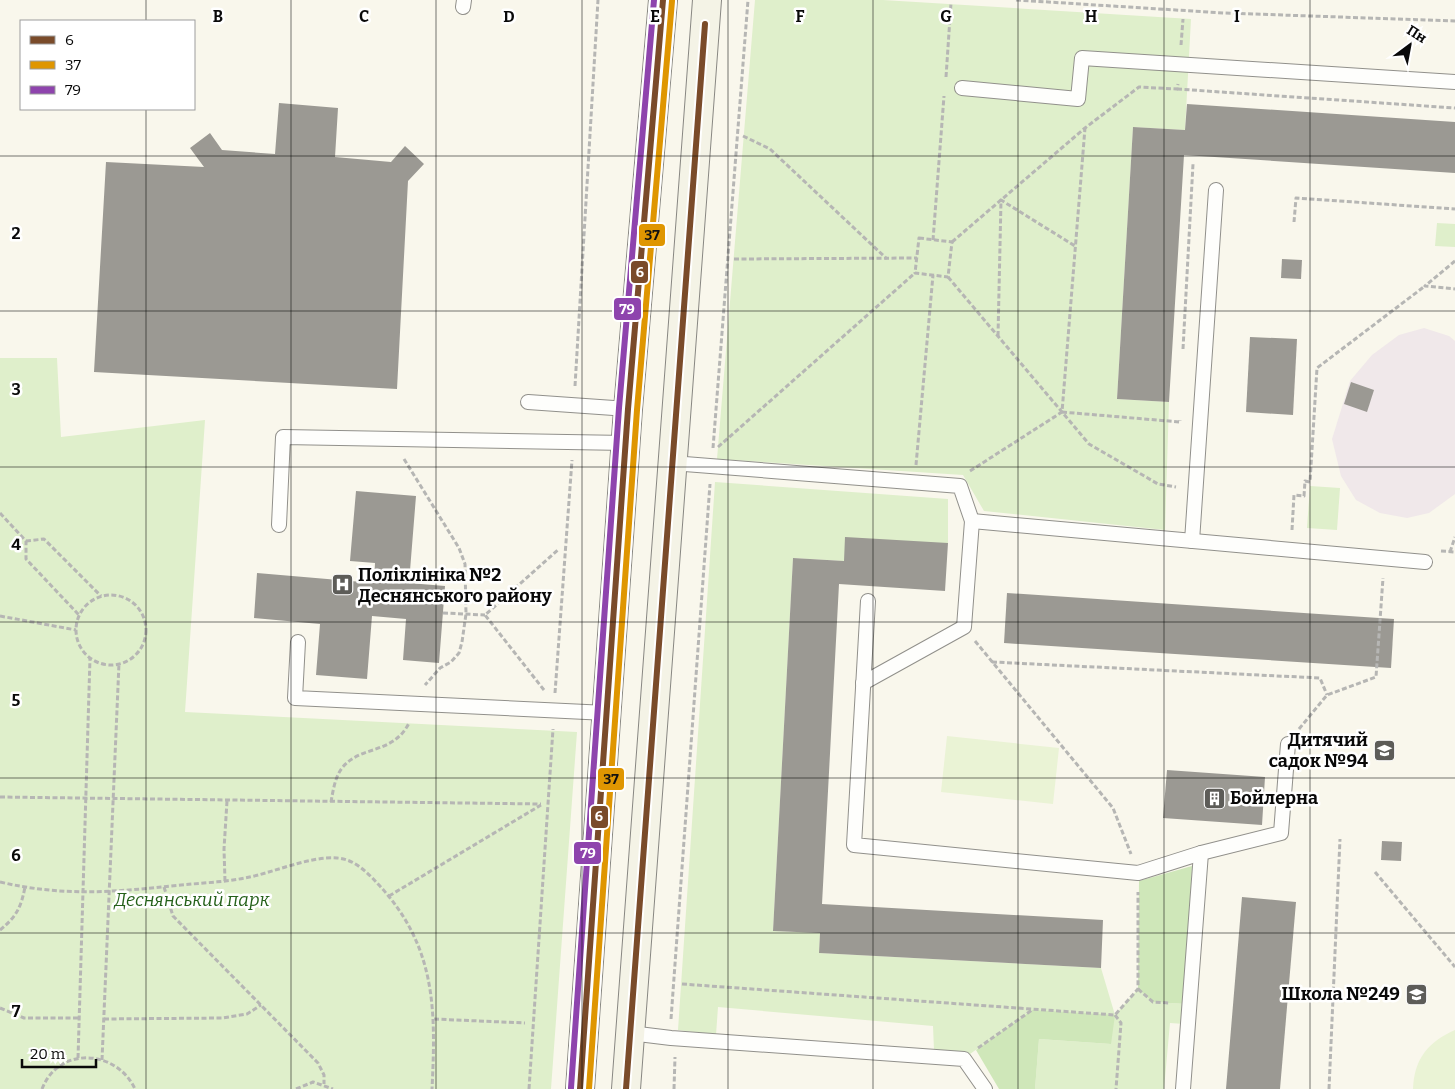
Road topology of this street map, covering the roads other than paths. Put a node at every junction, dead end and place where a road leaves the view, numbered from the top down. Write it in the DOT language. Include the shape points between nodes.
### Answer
graph roads {
  1 [pos="663,0"];
  2 [pos="707,0"];
  3 [pos="1455,82"];
  4 [pos="962,88"];
  5 [pos="1216,190"];
  6 [pos="528,402"];
  7 [pos="628,409"];
  8 [pos="626,444"];
  9 [pos="672,463"];
  10 [pos="972,521"];
  11 [pos="279,525"];
  12 [pos="1192,541"];
  13 [pos="1425,562"];
  14 [pos="868,601"];
  15 [pos="298,642"];
  16 [pos="862,683"];
  17 [pos="607,713"];
  18 [pos="1288,744"];
  19 [pos="1201,853"];
  20 [pos="630,1033"];
  21 [pos="580,1089"];
  22 [pos="626,1089"];
  23 [pos="985,1089"];
  24 [pos="1183,1089"];
  1 -- 7 [label="main road"];
  2 -- 9 [label="main road"];
  3 -- 4 [label="lane" via="1082,58 1078,99"];
  5 -- 12 [label="lane"];
  6 -- 7 [label="lane"];
  7 -- 8 [label="main road"];
  8 -- 11 [label="lane" via="283,437"];
  8 -- 17 [label="main road"];
  9 -- 10 [label="lane" via="960,486"];
  9 -- 20 [label="main road"];
  10 -- 12 [label="lane"];
  10 -- 16 [label="lane" via="964,627"];
  12 -- 13 [label="lane"];
  14 -- 16 [label="lane"];
  15 -- 17 [label="lane" via="295,698"];
  16 -- 19 [label="lane" via="854,845 1138,873"];
  17 -- 21 [label="main road"];
  18 -- 19 [label="lane" via="1281,833"];
  19 -- 24 [label="lane"];
  20 -- 22 [label="main road"];
  20 -- 23 [label="lane" via="964,1059"];
}
